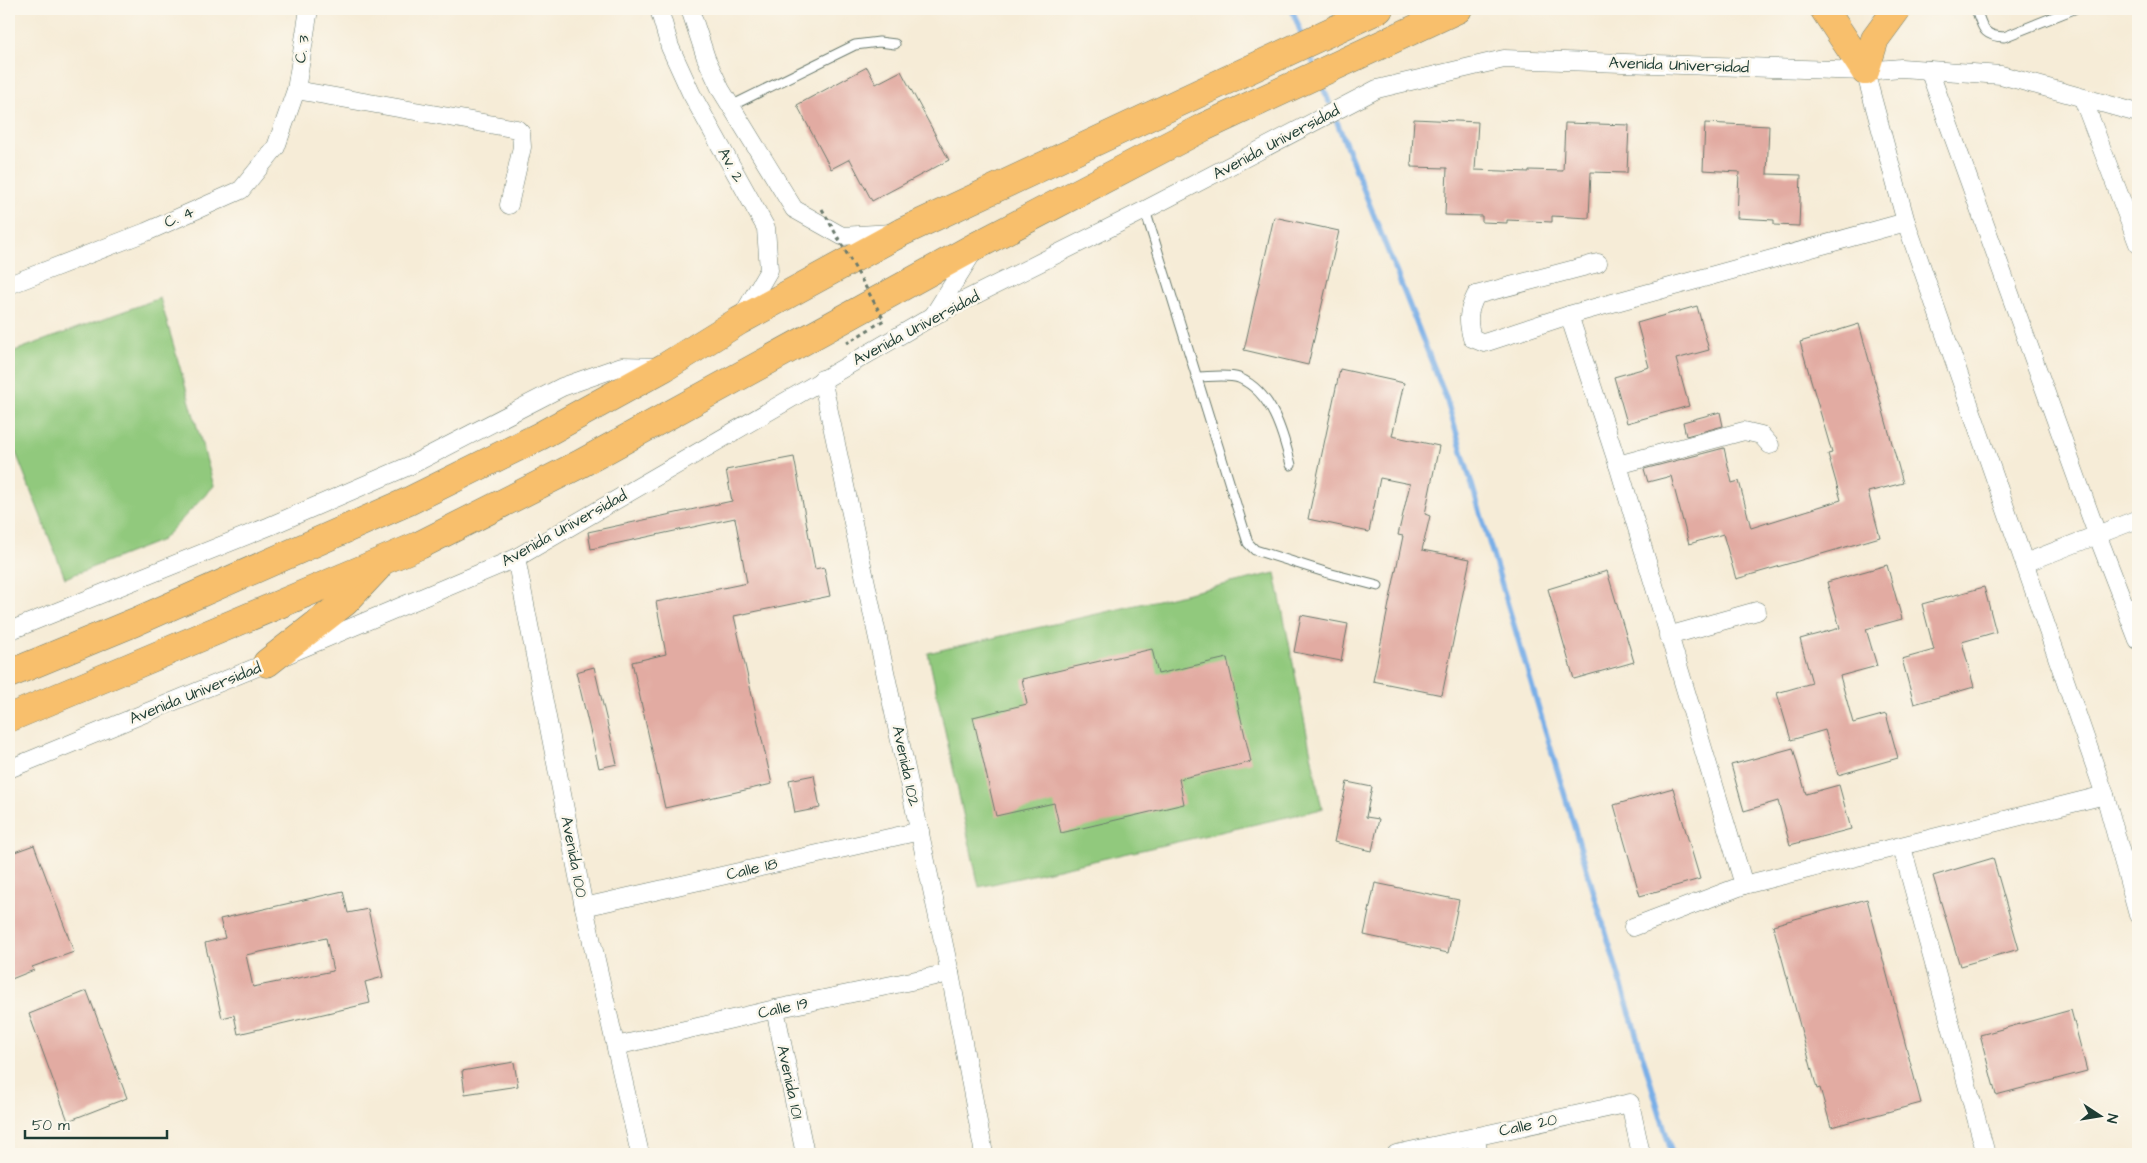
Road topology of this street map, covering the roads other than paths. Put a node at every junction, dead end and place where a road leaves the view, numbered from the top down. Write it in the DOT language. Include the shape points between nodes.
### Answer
graph roads {
  1 [pos="309,9"];
  2 [pos="659,9"];
  3 [pos="690,9"];
  4 [pos="1379,9"];
  5 [pos="1458,9"];
  6 [pos="1824,9"];
  7 [pos="1898,9"];
  8 [pos="1976,9"];
  9 [pos="2074,9"];
  10 [pos="895,44"];
  11 [pos="1929,70"];
  12 [pos="1865,71"];
  13 [pos="296,90"];
  14 [pos="2083,99"];
  15 [pos="731,106"];
  16 [pos="2138,113"];
  17 [pos="508,205"];
  18 [pos="1145,210"];
  19 [pos="1906,222"];
  20 [pos="902,232"];
  21 [pos="2138,244"];
  22 [pos="978,245"];
  23 [pos="1598,263"];
  24 [pos="9,286"];
  25 [pos="1569,315"];
  26 [pos="933,316"];
  27 [pos="740,321"];
  28 [pos="665,367"];
  29 [pos="1196,377"];
  30 [pos="822,379"];
  31 [pos="1770,445"];
  32 [pos="1291,465"];
  33 [pos="1618,465"];
  34 [pos="2138,519"];
  35 [pos="2097,534"];
  36 [pos="516,558"];
  37 [pos="384,560"];
  38 [pos="2024,563"];
  39 [pos="1378,586"];
  40 [pos="1757,611"];
  41 [pos="9,631"];
  42 [pos="1668,636"];
  43 [pos="2138,640"];
  44 [pos="267,663"];
  45 [pos="9,674"];
  46 [pos="9,718"];
  47 [pos="9,769"];
  48 [pos="2105,795"];
  49 [pos="920,831"];
  50 [pos="1902,847"];
  51 [pos="1744,885"];
  52 [pos="584,907"];
  53 [pos="2138,915"];
  54 [pos="1633,927"];
  55 [pos="950,973"];
  56 [pos="775,1009"];
  57 [pos="616,1046"];
  58 [pos="1476,1137"];
  59 [pos="640,1154"];
  60 [pos="805,1154"];
  61 [pos="984,1154"];
  62 [pos="1396,1154"];
  63 [pos="1479,1154"];
  64 [pos="1641,1154"];
  65 [pos="1986,1154"];
  1 -- 13 [label="street, C. 3"];
  2 -- 27 [label="street, Av. 2" via="670,47 690,93 766,228 769,270"];
  3 -- 15 [label="street, Av. 2" via="706,58"];
  4 -- 20 [label="main road"];
  5 -- 22 [label="main road" via="1204,126"];
  6 -- 12 [label="main road"];
  7 -- 12 [label="main road" via="1875,39"];
  8 -- 9 [label="lane" via="1986,32 2004,37"];
  10 -- 15 [label="lane" via="879,42 855,46"];
  11 -- 12 [label="street, Avenida Universidad"];
  11 -- 14 [label="street, Avenida Universidad" via="2001,75"];
  11 -- 35 [label="street"];
  12 -- 18 [label="street, Avenida Universidad" via="1504,59 1377,89"];
  12 -- 19 [label="street"];
  13 -- 17 [label="street" via="517,129 522,133 522,147"];
  13 -- 24 [label="street, C. 4" via="276,147 241,190"];
  14 -- 16 [label="street, Avenida Universidad"];
  14 -- 21 [label="street"];
  15 -- 20 [label="street, Av. 2" via="794,209 842,236"];
  18 -- 26 [label="street, Avenida Universidad"];
  18 -- 29 [label="lane"];
  19 -- 25 [label="street"];
  19 -- 38 [label="street"];
  20 -- 27 [label="main road"];
  22 -- 26 [label="street"];
  22 -- 37 [label="main road" via="580,464"];
  23 -- 25 [label="street" via="1476,295 1469,309 1468,321 1472,338 1484,343"];
  25 -- 33 [label="street"];
  26 -- 30 [label="street, Avenida Universidad"];
  27 -- 28 [label="main road"];
  28 -- 41 [label="street" via="622,366 562,387 411,465 270,526"];
  28 -- 45 [label="main road" via="540,436 407,502"];
  29 -- 32 [label="lane" via="1238,378 1262,394 1282,430"];
  29 -- 39 [label="lane" via="1248,543 1255,550"];
  30 -- 36 [label="street, Avenida Universidad"];
  30 -- 49 [label="street, Avenida 102"];
  31 -- 33 [label="street" via="1761,435 1744,431"];
  33 -- 42 [label="street"];
  34 -- 35 [label="street"];
  35 -- 38 [label="street"];
  35 -- 43 [label="street"];
  36 -- 44 [label="street, Avenida Universidad"];
  36 -- 52 [label="street, Avenida 100"];
  37 -- 44 [label="main road" via="345,602"];
  37 -- 46 [label="main road"];
  38 -- 48 [label="street"];
  40 -- 42 [label="street"];
  42 -- 51 [label="street"];
  44 -- 47 [label="street, Avenida Universidad"];
  48 -- 50 [label="street"];
  48 -- 53 [label="street"];
  49 -- 52 [label="street, Calle 18"];
  49 -- 55 [label="street, Avenida 102"];
  50 -- 51 [label="street"];
  50 -- 65 [label="street"];
  51 -- 54 [label="street"];
  52 -- 57 [label="street, Avenida 100"];
  55 -- 56 [label="street, Calle 19"];
  55 -- 61 [label="street, Avenida 102"];
  56 -- 57 [label="street, Calle 19"];
  56 -- 60 [label="street, Avenida 101"];
  57 -- 59 [label="street, Avenida 100"];
  58 -- 62 [label="street, Calle 20"];
  58 -- 63 [label="street"];
  58 -- 64 [label="street, Calle 20" via="1630,1103"];
}
